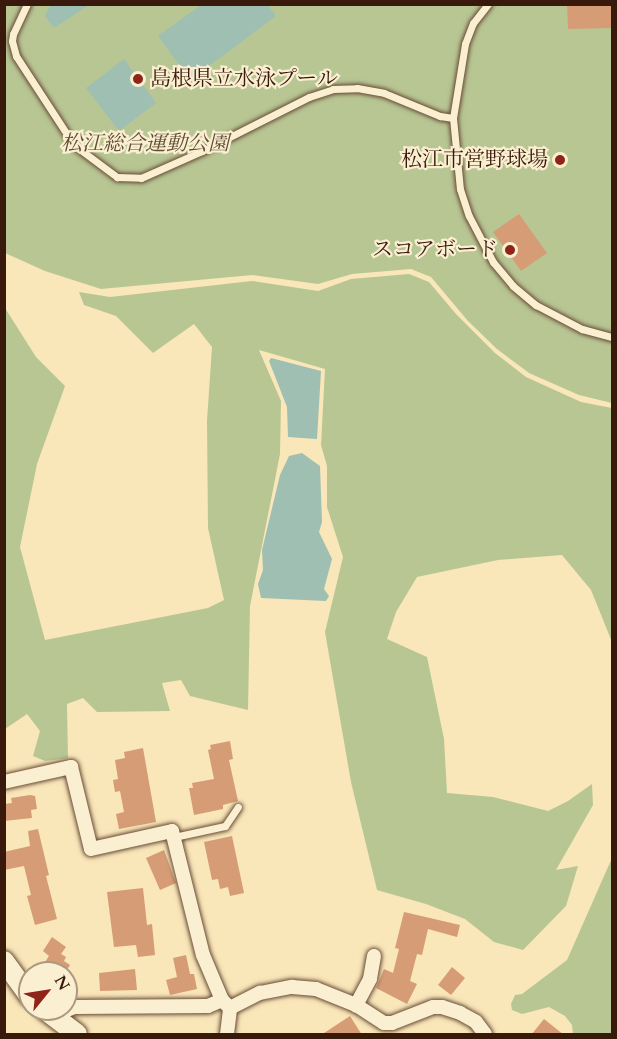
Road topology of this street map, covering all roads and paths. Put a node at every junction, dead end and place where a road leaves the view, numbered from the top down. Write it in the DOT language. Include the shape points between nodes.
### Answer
graph roads {
  1 [pos="27,4"];
  2 [pos="488,4"];
  3 [pos="453,118"];
  4 [pos="612,337"];
  5 [pos="4,782"];
  6 [pos="238,807"];
  7 [pos="174,837"];
  8 [pos="374,956"];
  9 [pos="4,961"];
  10 [pos="18,982"];
  11 [pos="226,1004"];
  12 [pos="356,1005"];
  13 [pos="78,1007"];
  14 [pos="59,1021"];
  15 [pos="77,1035"];
  16 [pos="227,1035"];
  17 [pos="485,1035"];
  1 -- 3 [label="lane" via="13,34 16,56 74,145 117,177 141,178 333,89 384,93"];
  2 -- 3 [label="lane" via="473,23 465,44"];
  3 -- 4 [label="lane" via="460,189 493,262 536,305 582,329"];
  5 -- 7 [label="street" via="71,767 91,849 172,831"];
  6 -- 7 [label="lane" via="225,826"];
  7 -- 11 [label="street" via="203,955"];
  8 -- 12 [label="street" via="370,979"];
  9 -- 10 [label="street"];
  11 -- 12 [label="street" via="292,987 316,989"];
  11 -- 13 [label="street"];
  11 -- 16 [label="street"];
  12 -- 17 [label="street" via="384,1023 442,1007 476,1023"];
  14 -- 15 [label="street"];
}
